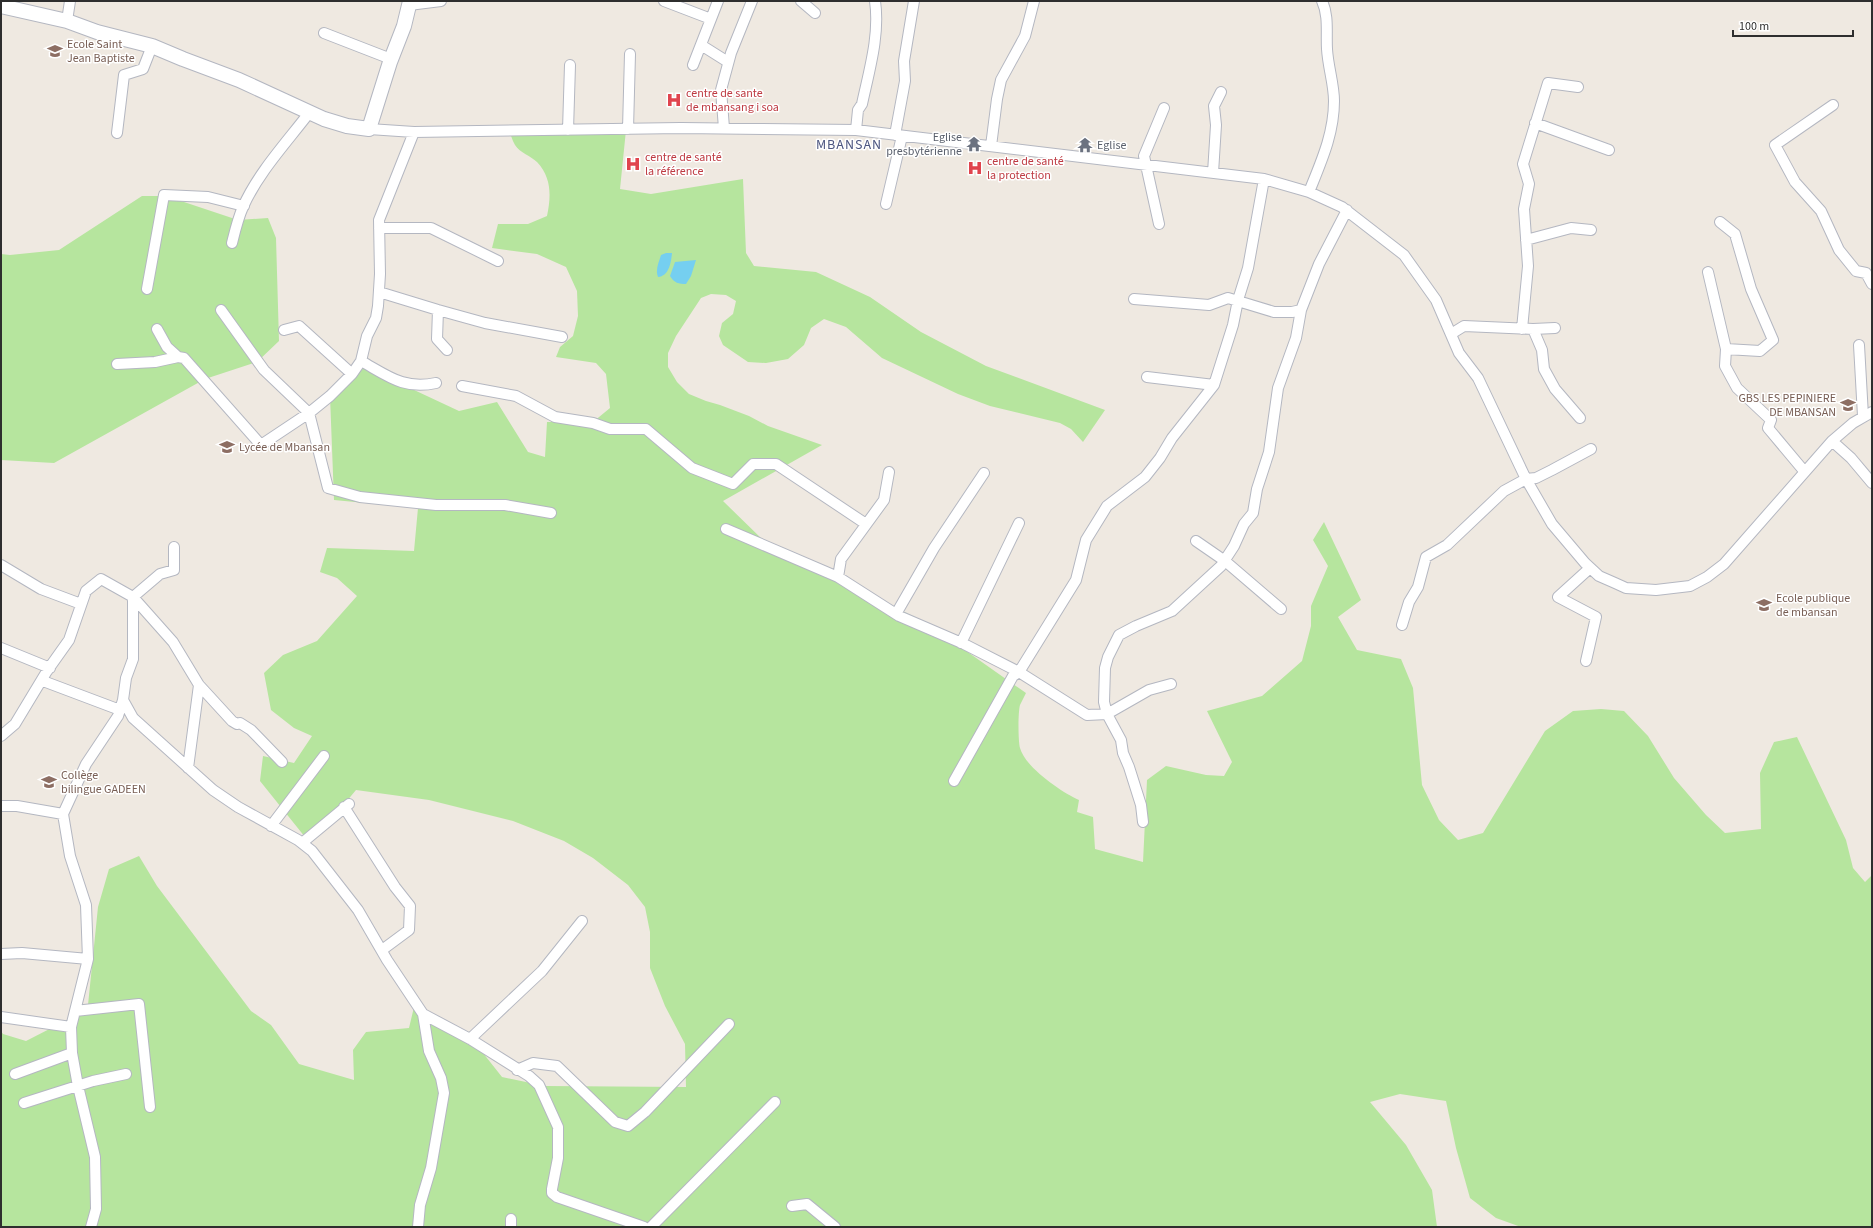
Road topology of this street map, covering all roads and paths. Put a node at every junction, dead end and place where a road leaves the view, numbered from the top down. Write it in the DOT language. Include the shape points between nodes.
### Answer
graph roads {
  1 [pos="70,1"];
  2 [pos="440,1"];
  3 [pos="664,1"];
  4 [pos="718,1"];
  5 [pos="752,1"];
  6 [pos="801,1"];
  7 [pos="875,1"];
  8 [pos="914,1"];
  9 [pos="1034,1"];
  10 [pos="1322,1"];
  11 [pos="409,3"];
  12 [pos="1,6"];
  13 [pos="815,13"];
  14 [pos="711,18"];
  15 [pos="67,21"];
  16 [pos="324,33"];
  17 [pos="701,44"];
  18 [pos="152,46"];
  19 [pos="630,54"];
  20 [pos="391,59"];
  21 [pos="728,62"];
  22 [pos="570,65"];
  23 [pos="693,65"];
  24 [pos="1578,87"];
  25 [pos="1221,92"];
  26 [pos="1833,105"];
  27 [pos="1164,108"];
  28 [pos="309,113"];
  29 [pos="1535,123"];
  30 [pos="724,128"];
  31 [pos="369,129"];
  32 [pos="628,129"];
  33 [pos="568,130"];
  34 [pos="856,130"];
  35 [pos="414,132"];
  36 [pos="117,133"];
  37 [pos="899,135"];
  38 [pos="991,146"];
  39 [pos="1609,150"];
  40 [pos="1147,166"];
  41 [pos="1213,173"];
  42 [pos="1264,179"];
  43 [pos="1309,192"];
  44 [pos="886,204"];
  45 [pos="244,206"];
  46 [pos="1347,210"];
  47 [pos="1720,222"];
  48 [pos="1159,224"];
  49 [pos="379,228"];
  50 [pos="1591,230"];
  51 [pos="1526,240"];
  52 [pos="232,243"];
  53 [pos="498,260"];
  54 [pos="1708,272"];
  55 [pos="1872,284"];
  56 [pos="147,290"];
  57 [pos="379,292"];
  58 [pos="1134,299"];
  59 [pos="1238,300"];
  60 [pos="221,310"];
  61 [pos="438,310"];
  62 [pos="1301,310"];
  63 [pos="1555,328"];
  64 [pos="157,329"];
  65 [pos="1522,329"];
  66 [pos="1533,329"];
  67 [pos="284,330"];
  68 [pos="1451,334"];
  69 [pos="562,337"];
  70 [pos="1859,346"];
  71 [pos="1726,349"];
  72 [pos="447,350"];
  73 [pos="178,357"];
  74 [pos="361,361"];
  75 [pos="117,364"];
  76 [pos="352,374"];
  77 [pos="1147,377"];
  78 [pos="436,383"];
  79 [pos="1214,384"];
  80 [pos="462,386"];
  81 [pos="309,414"];
  82 [pos="1868,414"];
  83 [pos="1580,418"];
  84 [pos="1832,442"];
  85 [pos="1591,448"];
  86 [pos="889,472"];
  87 [pos="1804,472"];
  88 [pos="984,473"];
  89 [pos="1526,479"];
  90 [pos="1872,483"];
  91 [pos="551,513"];
  92 [pos="1019,523"];
  93 [pos="866,524"];
  94 [pos="726,529"];
  95 [pos="1196,541"];
  96 [pos="174,547"];
  97 [pos="1225,561"];
  98 [pos="1,565"];
  99 [pos="1590,568"];
  100 [pos="838,577"];
  101 [pos="133,597"];
  102 [pos="81,604"];
  103 [pos="1281,609"];
  104 [pos="896,614"];
  105 [pos="1402,625"];
  106 [pos="961,643"];
  107 [pos="1,648"];
  108 [pos="1586,661"];
  109 [pos="50,668"];
  110 [pos="1019,672"];
  111 [pos="43,681"];
  112 [pos="1171,684"];
  113 [pos="199,685"];
  114 [pos="124,700"];
  115 [pos="120,710"];
  116 [pos="1107,714"];
  117 [pos="1,736"];
  118 [pos="324,756"];
  119 [pos="282,762"];
  120 [pos="188,768"];
  121 [pos="954,780"];
  122 [pos="1,806"];
  123 [pos="63,814"];
  124 [pos="1143,822"];
  125 [pos="271,826"];
  126 [pos="302,843"];
  127 [pos="582,921"];
  128 [pos="382,950"];
  129 [pos="1,954"];
  130 [pos="88,960"];
  131 [pos="75,1011"];
  132 [pos="423,1014"];
  133 [pos="1,1017"];
  134 [pos="729,1024"];
  135 [pos="71,1027"];
  136 [pos="470,1039"];
  137 [pos="72,1053"];
  138 [pos="517,1070"];
  139 [pos="16,1074"];
  140 [pos="126,1074"];
  141 [pos="78,1086"];
  142 [pos="775,1102"];
  143 [pos="24,1103"];
  144 [pos="150,1107"];
  145 [pos="792,1206"];
  146 [pos="92,1227"];
  147 [pos="418,1227"];
  148 [pos="644,1227"];
  149 [pos="651,1227"];
  150 [pos="835,1227"];
  1 -- 15 [label="street"];
  2 -- 11 [label="street"];
  3 -- 14 [label="street"];
  4 -- 14 [label="street"];
  5 -- 21 [label="street"];
  6 -- 13 [label="street"];
  7 -- 34 [label="street" via="875,30"];
  8 -- 37 [label="street" via="904,61 905,81"];
  9 -- 38 [label="street" via="1025,36 1001,80"];
  10 -- 43 [label="street" via="1327,22 1327,50 1334,100 1333,123"];
  11 -- 20 [label="street" via="404,26"];
  12 -- 15 [label="street"];
  14 -- 17 [label="street"];
  15 -- 18 [label="street" via="97,32"];
  16 -- 20 [label="street"];
  17 -- 21 [label="street"];
  17 -- 23 [label="street"];
  18 -- 28 [label="street" via="239,80"];
  18 -- 36 [label="street" via="143,69 124,75"];
  19 -- 32 [label="street"];
  20 -- 31 [label="street"];
  21 -- 30 [label="street" via="721,90"];
  22 -- 33 [label="street"];
  24 -- 29 [label="street" via="1548,83"];
  25 -- 41 [label="street" via="1214,106"];
  26 -- 55 [label="street" via="1775,145 1795,182 1821,211 1839,250 1856,271 1866,273"];
  27 -- 40 [label="street" via="1144,156"];
  28 -- 31 [label="street" via="347,126"];
  28 -- 45 [label="street" via="267,168"];
  29 -- 39 [label="street"];
  29 -- 51 [label="street" via="1523,164 1529,184 1524,209"];
  30 -- 32 [label="street"];
  30 -- 34 [label="street"];
  31 -- 35 [label="street"];
  32 -- 33 [label="street"];
  33 -- 35 [label="street"];
  34 -- 37 [label="street"];
  35 -- 49 [label="street" via="383,208"];
  37 -- 38 [label="street"];
  37 -- 44 [label="street"];
  38 -- 40 [label="street"];
  40 -- 41 [label="street"];
  40 -- 48 [label="street"];
  41 -- 42 [label="street"];
  42 -- 43 [label="street"];
  42 -- 59 [label="street" via="1248,268"];
  43 -- 46 [label="street"];
  45 -- 52 [label="street"];
  45 -- 56 [label="street" via="208,197 164,194"];
  46 -- 62 [label="street" via="1319,264"];
  46 -- 68 [label="street" via="1404,255 1436,300"];
  47 -- 71 [label="street" via="1735,234 1751,289 1773,340 1760,351"];
  49 -- 53 [label="street" via="431,228"];
  49 -- 57 [label="street"];
  50 -- 51 [label="street" via="1571,228"];
  51 -- 65 [label="street" via="1528,266"];
  54 -- 71 [label="street"];
  57 -- 61 [label="street"];
  57 -- 74 [label="street" via="376,318 367,336"];
  58 -- 59 [label="street" via="1209,305 1228,298"];
  59 -- 62 [label="street" via="1274,312"];
  59 -- 79 [label="street" via="1233,325"];
  60 -- 81 [label="street" via="264,370"];
  61 -- 69 [label="street"];
  61 -- 72 [label="street" via="437,339"];
  62 -- 97 [label="street" via="1296,338 1278,388 1269,452 1257,489 1253,513 1244,524"];
  63 -- 66 [label="street"];
  64 -- 73 [label="street" via="167,347"];
  65 -- 66 [label="street"];
  65 -- 68 [label="street" via="1464,326"];
  66 -- 83 [label="street" via="1542,350 1544,369 1555,389"];
  67 -- 76 [label="street" via="299,326"];
  68 -- 89 [label="street" via="1459,353 1478,378"];
  70 -- 82 [label="street"];
  71 -- 87 [label="street" via="1725,366 1737,388 1771,420 1768,428"];
  73 -- 75 [label="street" via="155,362"];
  73 -- 81 [label="street" via="189,362 261,445"];
  74 -- 76 [label="street"];
  74 -- 78 [label="street" via="393,379 411,385"];
  76 -- 81 [label="street"];
  77 -- 79 [label="street"];
  79 -- 110 [label="street" via="1145,476 1107,506 1086,540 1076,580"];
  80 -- 93 [label="street" via="516,396 555,417 593,423 610,429 646,429 692,468 733,484 753,464 776,464"];
  81 -- 91 [label="street" via="328,488 360,497 436,505 505,506"];
  82 -- 84 [label="street" via="1842,431"];
  84 -- 87 [label="street"];
  84 -- 90 [label="street" via="1851,458"];
  85 -- 89 [label="street" via="1541,475"];
  86 -- 93 [label="street" via="884,500"];
  87 -- 99 [label="street" via="1724,564 1690,586 1656,590 1626,588 1599,576"];
  88 -- 104 [label="street" via="934,548"];
  89 -- 99 [label="street" via="1555,529"];
  89 -- 105 [label="street" via="1504,491 1447,545 1426,557 1418,587 1409,602"];
  92 -- 106 [label="street"];
  93 -- 100 [label="street" via="841,559"];
  94 -- 100 [label="street"];
  95 -- 97 [label="street"];
  96 -- 101 [label="street" via="174,570 160,574"];
  97 -- 103 [label="street"];
  97 -- 116 [label="street" via="1172,611 1119,635 1105,668 1104,702"];
  98 -- 102 [label="street" via="41,589"];
  99 -- 108 [label="street" via="1558,597 1596,617"];
  100 -- 104 [label="street"];
  101 -- 102 [label="street" via="101,579 86,591"];
  101 -- 113 [label="street" via="173,642"];
  101 -- 114 [label="street" via="133,659 126,678"];
  102 -- 109 [label="street" via="69,640"];
  104 -- 106 [label="street"];
  106 -- 110 [label="street"];
  107 -- 109 [label="street"];
  109 -- 111 [label="street"];
  110 -- 116 [label="street" via="1087,715"];
  110 -- 121 [label="street" via="1013,676"];
  111 -- 115 [label="street"];
  111 -- 117 [label="street" via="15,724"];
  112 -- 116 [label="street" via="1149,690"];
  113 -- 119 [label="street" via="232,721 251,730"];
  113 -- 120 [label="street"];
  114 -- 115 [label="street"];
  114 -- 120 [label="street" via="133,718"];
  115 -- 123 [label="street" via="86,764"];
  116 -- 124 [label="street" via="1121,740 1141,805"];
  118 -- 125 [label="street"];
  120 -- 125 [label="street" via="213,790"];
  122 -- 123 [label="street" via="17,806"];
  123 -- 130 [label="street" via="70,856 86,905"];
  125 -- 126 [label="street"];
  126 -- 128 [label="street" via="322,863 358,910"];
  126 -- 128 [label="street" via="346,806 395,887 410,906 409,930"];
  127 -- 136 [label="street" via="542,971"];
  128 -- 132 [label="street"];
  129 -- 130 [label="street" via="22,953"];
  130 -- 131 [label="street"];
  131 -- 135 [label="street"];
  131 -- 144 [label="street" via="139,1004"];
  132 -- 136 [label="street"];
  132 -- 147 [label="street" via="429,1051 441,1078 444,1093 431,1168 420,1205"];
  133 -- 135 [label="street"];
  134 -- 138 [label="street" via="645,1112 628,1126 615,1122 557,1066 533,1063"];
  135 -- 137 [label="street"];
  136 -- 138 [label="street"];
  137 -- 139 [label="street"];
  137 -- 141 [label="street"];
  138 -- 148 [label="street" via="539,1085 558,1127 558,1158 552,1193 557,1197"];
  140 -- 141 [label="street"];
  141 -- 143 [label="street"];
  141 -- 146 [label="street" via="95,1157 96,1208"];
  142 -- 149 [label="street"];
  145 -- 150 [label="street" via="807,1204"];
}
